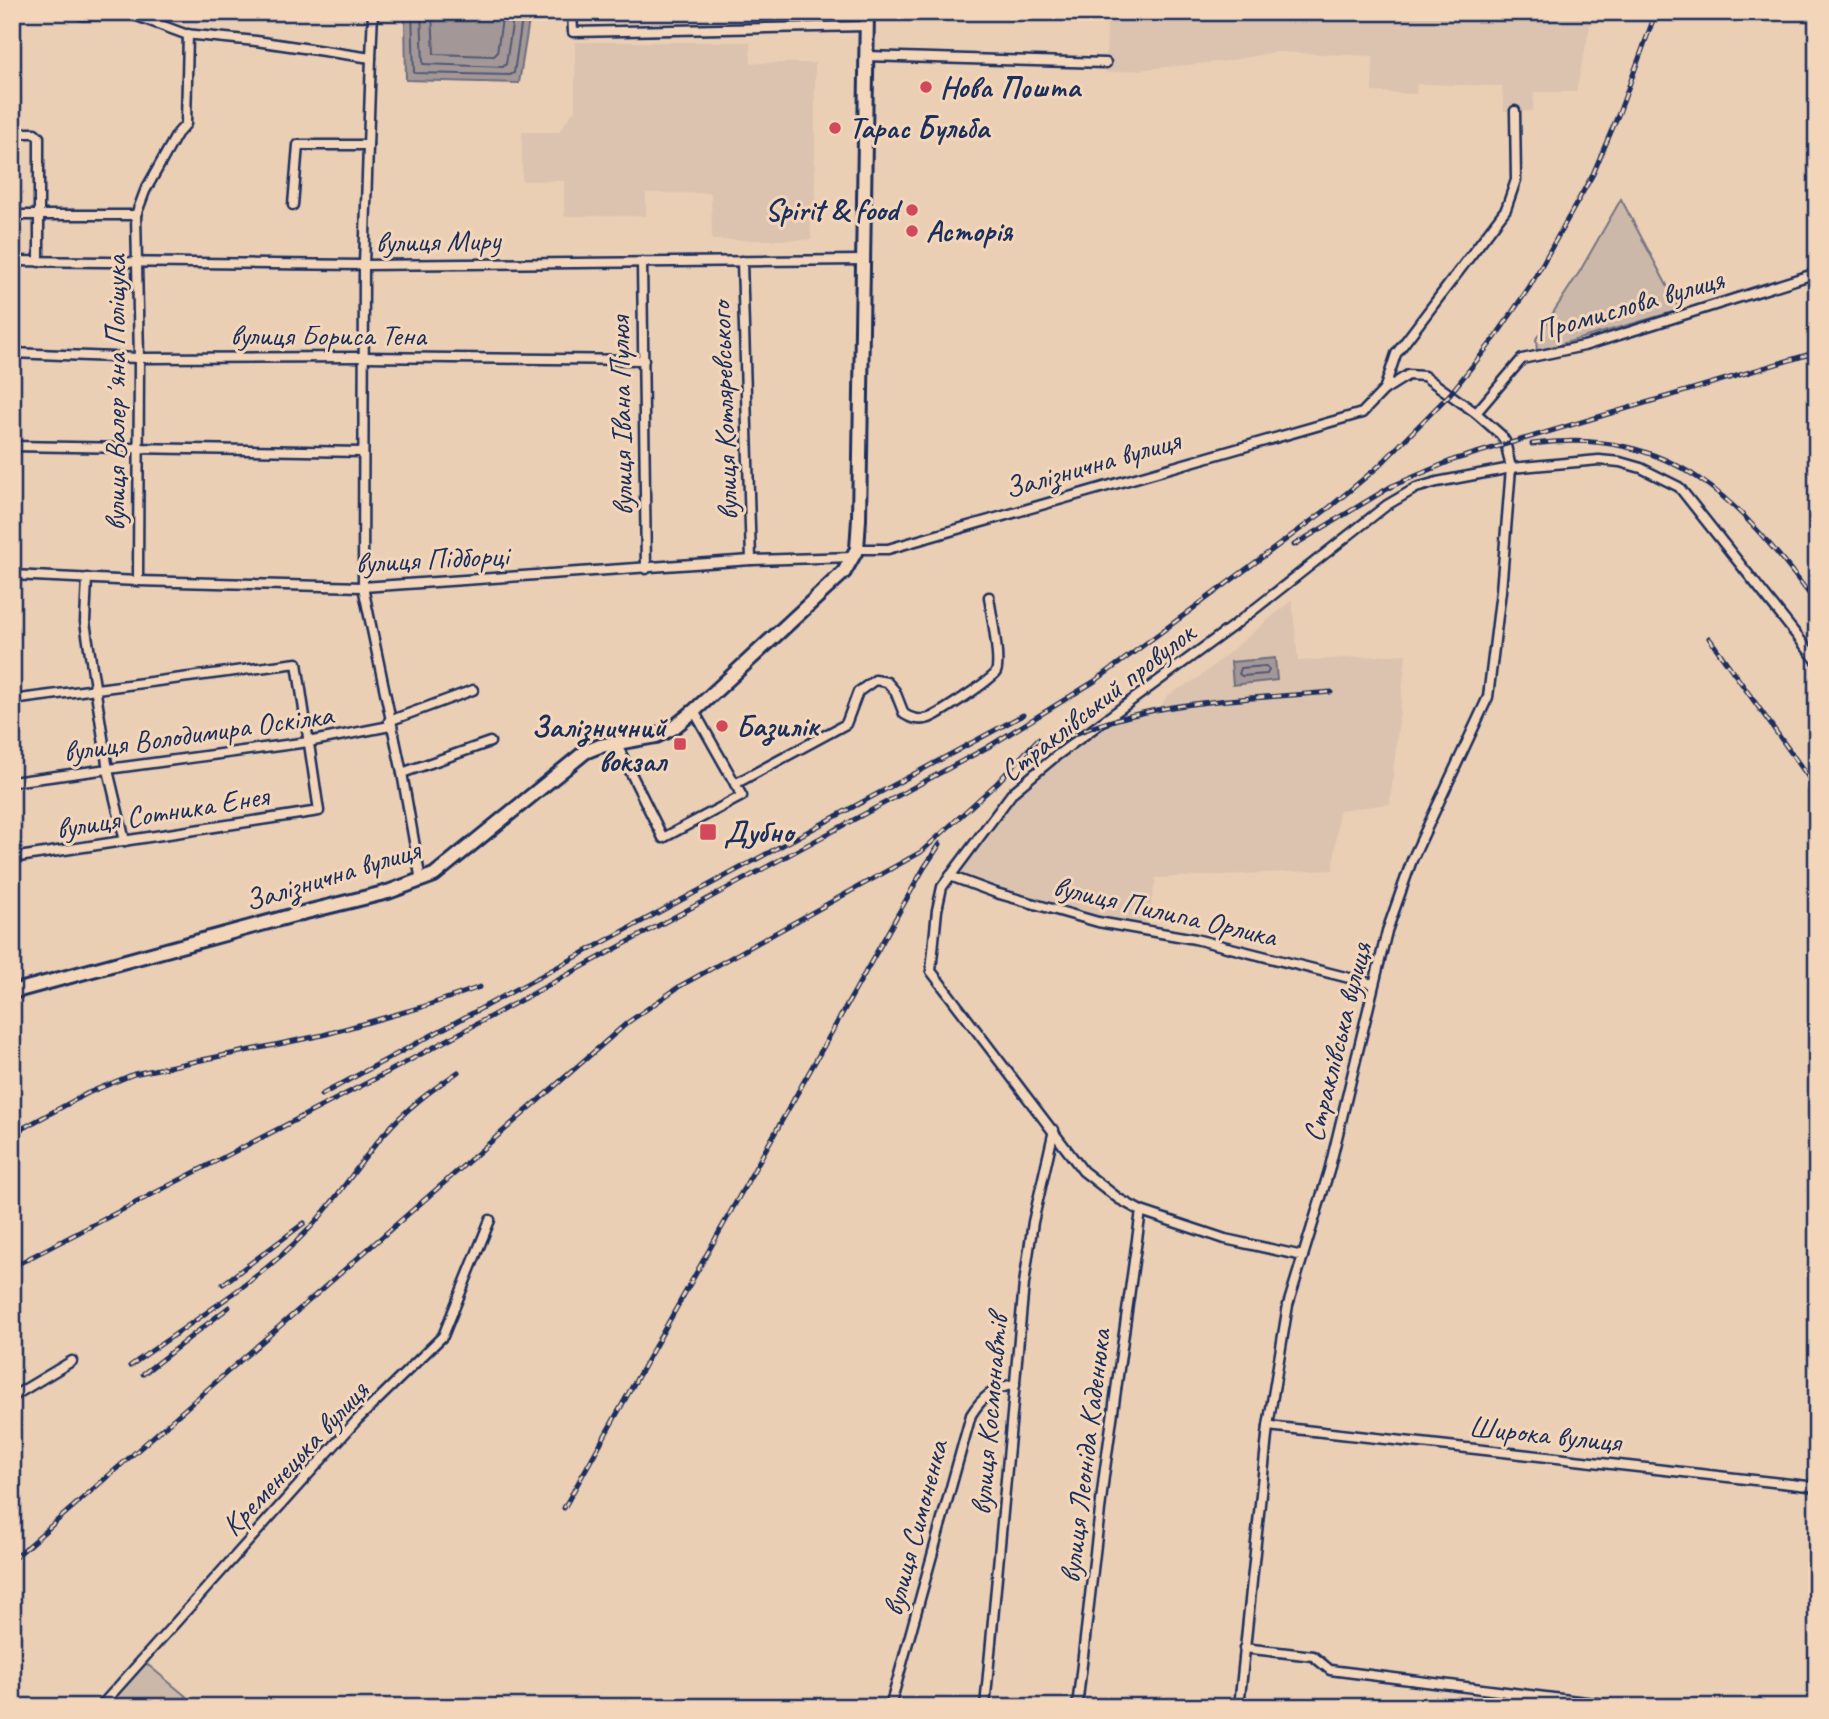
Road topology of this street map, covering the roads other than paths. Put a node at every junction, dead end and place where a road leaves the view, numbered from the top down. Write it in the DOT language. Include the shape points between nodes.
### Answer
graph roads {
  1 [pos="72,12"];
  2 [pos="373,12"];
  3 [pos="572,12"];
  4 [pos="866,12"];
  5 [pos="866,26"];
  6 [pos="188,34"];
  7 [pos="866,56"];
  8 [pos="371,58"];
  9 [pos="1106,64"];
  10 [pos="1516,111"];
  11 [pos="12,133"];
  12 [pos="368,145"];
  13 [pos="293,205"];
  14 [pos="12,215"];
  15 [pos="39,215"];
  16 [pos="136,215"];
  17 [pos="864,260"];
  18 [pos="12,261"];
  19 [pos="742,261"];
  20 [pos="39,262"];
  21 [pos="138,262"];
  22 [pos="642,262"];
  23 [pos="365,265"];
  24 [pos="1817,273"];
  25 [pos="12,353"];
  26 [pos="364,357"];
  27 [pos="139,358"];
  28 [pos="644,360"];
  29 [pos="1384,390"];
  30 [pos="1476,413"];
  31 [pos="12,446"];
  32 [pos="138,449"];
  33 [pos="362,452"];
  34 [pos="1511,468"];
  35 [pos="856,553"];
  36 [pos="751,560"];
  37 [pos="646,569"];
  38 [pos="12,575"];
  39 [pos="87,578"];
  40 [pos="138,582"];
  41 [pos="363,587"];
  42 [pos="989,597"];
  43 [pos="1817,661"];
  44 [pos="96,690"];
  45 [pos="473,690"];
  46 [pos="12,700"];
  47 [pos="694,711"];
  48 [pos="390,723"];
  49 [pos="309,742"];
  50 [pos="490,742"];
  51 [pos="615,743"];
  52 [pos="108,770"];
  53 [pos="402,774"];
  54 [pos="12,782"];
  55 [pos="735,784"];
  56 [pos="125,841"];
  57 [pos="12,858"];
  58 [pos="950,876"];
  59 [pos="421,881"];
  60 [pos="1373,984"];
  61 [pos="12,992"];
  62 [pos="1054,1130"];
  63 [pos="1142,1211"];
  64 [pos="490,1220"];
  65 [pos="1303,1256"];
  66 [pos="72,1361"];
  67 [pos="1015,1384"];
  68 [pos="12,1397"];
  69 [pos="1268,1426"];
  70 [pos="1817,1488"];
  71 [pos="1244,1648"];
  72 [pos="1519,1694"];
  73 [pos="100,1707"];
  74 [pos="890,1707"];
  75 [pos="985,1707"];
  76 [pos="1077,1707"];
  77 [pos="1239,1707"];
  78 [pos="1499,1707"];
  79 [pos="1626,1707"];
  1 -- 6 [label="street" via="131,13"];
  2 -- 8 [label="street"];
  3 -- 5 [label="street" via="573,32"];
  4 -- 5 [label="main road"];
  5 -- 7 [label="main road"];
  6 -- 8 [label="street"];
  6 -- 16 [label="street, вулиця Валерʼяна Поліщука" via="187,124 177,134"];
  7 -- 9 [label="street"];
  7 -- 17 [label="main road"];
  8 -- 12 [label="street"];
  10 -- 29 [label="street" via="1517,168 1511,199 1396,354"];
  11 -- 15 [label="street" via="38,135"];
  12 -- 13 [label="street" via="298,145"];
  12 -- 23 [label="street"];
  14 -- 15 [label="street"];
  15 -- 16 [label="street"];
  15 -- 20 [label="street"];
  16 -- 21 [label="street, вулиця Валерʼяна Поліщука"];
  17 -- 19 [label="street, вулиця Миру"];
  17 -- 35 [label="main road"];
  18 -- 20 [label="street, вулиця Миру"];
  19 -- 22 [label="street, вулиця Миру"];
  19 -- 36 [label="street, вулиця Котляревського"];
  20 -- 21 [label="street, вулиця Миру"];
  21 -- 23 [label="street, вулиця Миру"];
  21 -- 27 [label="street, вулиця Валерʼяна Поліщука"];
  22 -- 23 [label="street, вулиця Миру"];
  22 -- 28 [label="street, вулиця Івана Пулюя"];
  23 -- 26 [label="street"];
  24 -- 30 [label="street, Промислова вулиця" via="1584,346 1522,359"];
  25 -- 27 [label="street, вулиця Бориса Тена"];
  26 -- 27 [label="street, вулиця Бориса Тена"];
  26 -- 28 [label="street, вулиця Бориса Тена"];
  26 -- 33 [label="street"];
  27 -- 32 [label="street, вулиця Валерʼяна Поліщука"];
  28 -- 37 [label="street, вулиця Івана Пулюя"];
  29 -- 30 [label="street, Страклівська вулиця" via="1408,375 1422,375"];
  29 -- 35 [label="street, Залізнична вулиця" via="1363,413 1340,421 888,549"];
  30 -- 34 [label="street, Страклівська вулиця" via="1501,435"];
  31 -- 32 [label="street"];
  32 -- 33 [label="street"];
  32 -- 40 [label="street, вулиця Валерʼяна Поліщука"];
  33 -- 41 [label="street"];
  34 -- 43 [label="street" via="1620,462 1679,487"];
  34 -- 58 [label="street, Страклівський провулок" via="1425,485 1387,505 1013,792"];
  34 -- 60 [label="street, Страклівська вулиця" via="1488,697 1412,860"];
  35 -- 36 [label="street, вулиця Підборці"];
  35 -- 47 [label="main road, Залізнична вулиця" via="829,587"];
  36 -- 37 [label="street, вулиця Підборці"];
  37 -- 41 [label="street, вулиця Підборці"];
  38 -- 39 [label="street, вулиця Підборці"];
  39 -- 40 [label="street, вулиця Підборці"];
  39 -- 44 [label="street" via="85,622"];
  40 -- 41 [label="street, вулиця Підборці"];
  41 -- 48 [label="street"];
  42 -- 55 [label="street" via="997,665 991,680 940,714 920,720 904,714 887,682 875,680 859,692 846,724"];
  44 -- 46 [label="street"];
  44 -- 49 [label="street" via="297,663"];
  44 -- 52 [label="street"];
  45 -- 48 [label="street, вулиця Володимира Оскілка"];
  47 -- 51 [label="main road, Залізнична вулиця" via="661,734"];
  47 -- 55 [label="street"];
  48 -- 49 [label="street, вулиця Володимира Оскілка"];
  48 -- 53 [label="street"];
  49 -- 52 [label="street, вулиця Володимира Оскілка"];
  49 -- 56 [label="street, вулиця Сотника Енея" via="319,811"];
  50 -- 53 [label="street"];
  51 -- 55 [label="street" via="663,838 742,796"];
  51 -- 59 [label="main road, Залізнична вулиця" via="593,748 567,764 446,866"];
  52 -- 54 [label="street, вулиця Володимира Оскілка"];
  52 -- 56 [label="street"];
  53 -- 59 [label="street"];
  56 -- 57 [label="street, вулиця Сотника Енея"];
  58 -- 60 [label="street, вулиця Пилипа Орлика" via="1098,922 1195,940"];
  58 -- 62 [label="street, Страклівський провулок" via="942,887 937,910 930,971"];
  59 -- 61 [label="main road, Залізнична вулиця"];
  60 -- 65 [label="street, Страклівська вулиця" via="1329,1171"];
  62 -- 63 [label="street, Страклівський провулок" via="1083,1171"];
  62 -- 67 [label="street, вулиця Космонавтів" via="1032,1222"];
  63 -- 65 [label="street, Страклівський провулок" via="1225,1240"];
  63 -- 76 [label="street, вулиця Леоніда Каденюка" via="1107,1450"];
  64 -- 73 [label="street, Кременецька вулиця" via="443,1336 357,1420"];
  65 -- 69 [label="street, Страклівська вулиця" via="1288,1305"];
  66 -- 68 [label="street"];
  67 -- 74 [label="street, вулиця Симоненка" via="995,1389 971,1415"];
  67 -- 75 [label="street, вулиця Космонавтів"];
  69 -- 70 [label="street, Широка вулиця"];
  69 -- 71 [label="street, Страклівська вулиця"];
  71 -- 72 [label="street" via="1313,1656 1330,1670"];
  71 -- 77 [label="street, Страклівська вулиця"];
  72 -- 78 [label="street"];
  72 -- 79 [label="street"];
}
